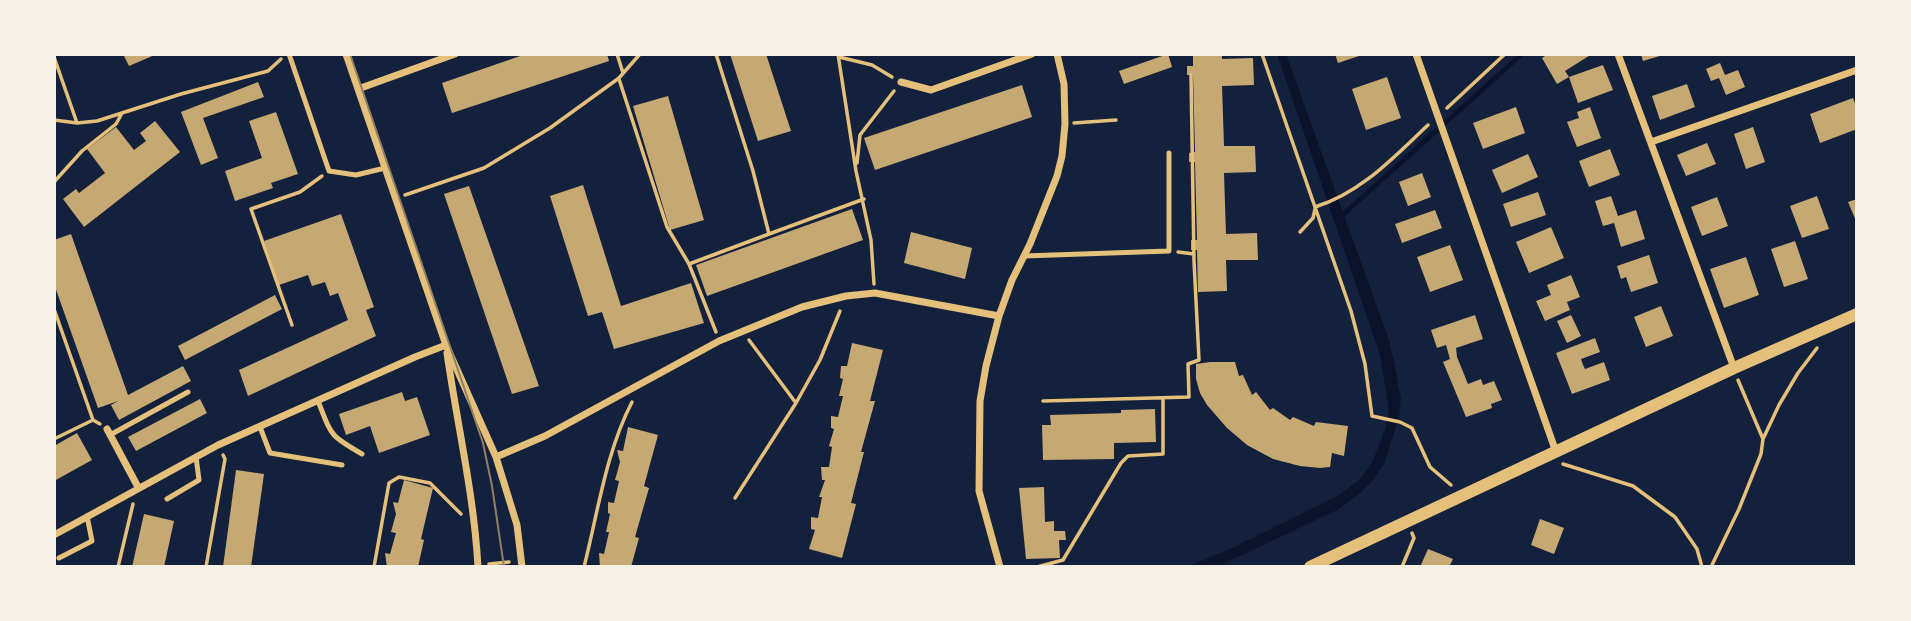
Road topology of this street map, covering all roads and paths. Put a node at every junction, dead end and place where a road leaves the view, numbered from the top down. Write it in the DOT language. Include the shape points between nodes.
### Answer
graph roads {
  1 [pos="288,54"];
  2 [pos="346,54"];
  3 [pos="455,54"];
  4 [pos="617,54"];
  5 [pos="640,54"];
  6 [pos="716,54"];
  7 [pos="1032,54"];
  8 [pos="1057,54"];
  9 [pos="1262,54"];
  10 [pos="1416,54"];
  11 [pos="1505,54"];
  12 [pos="1618,54"];
  13 [pos="839,55"];
  14 [pos="54,57"];
  15 [pos="1857,70"];
  16 [pos="623,73"];
  17 [pos="1191,75"];
  18 [pos="619,78"];
  19 [pos="901,82"];
  20 [pos="358,89"];
  21 [pos="121,114"];
  22 [pos="54,120"];
  23 [pos="1116,120"];
  24 [pos="1440,120"];
  25 [pos="77,123"];
  26 [pos="1065,124"];
  27 [pos="1651,142"];
  28 [pos="1168,153"];
  29 [pos="385,168"];
  30 [pos="329,171"];
  31 [pos="856,171"];
  32 [pos="54,182"];
  33 [pos="396,198"];
  34 [pos="864,200"];
  35 [pos="1315,207"];
  36 [pos="1300,232"];
  37 [pos="769,234"];
  38 [pos="1024,256"];
  39 [pos="689,264"];
  40 [pos="875,293"];
  41 [pos="846,296"];
  42 [pos="54,309"];
  43 [pos="1857,314"];
  44 [pos="999,316"];
  45 [pos="292,325"];
  46 [pos="1822,329"];
  47 [pos="743,331"];
  48 [pos="719,341"];
  49 [pos="446,345"];
  50 [pos="1734,368"];
  51 [pos="642,382"];
  52 [pos="188,392"];
  53 [pos="1163,398"];
  54 [pos="318,401"];
  55 [pos="1043,401"];
  56 [pos="796,402"];
  57 [pos="93,420"];
  58 [pos="260,427"];
  59 [pos="109,432"];
  60 [pos="54,439"];
  61 [pos="1763,439"];
  62 [pos="218,446"];
  63 [pos="1556,452"];
  64 [pos="362,454"];
  65 [pos="196,457"];
  66 [pos="496,457"];
  67 [pos="342,465"];
  68 [pos="138,487"];
  69 [pos="1464,495"];
  70 [pos="736,498"];
  71 [pos="167,499"];
  72 [pos="88,516"];
  73 [pos="1408,520"];
  74 [pos="476,528"];
  75 [pos="54,535"];
  76 [pos="60,558"];
  77 [pos="503,563"];
  78 [pos="494,564"];
  79 [pos="118,567"];
  80 [pos="206,567"];
  81 [pos="374,567"];
  82 [pos="478,567"];
  83 [pos="522,567"];
  84 [pos="584,567"];
  85 [pos="1000,567"];
  86 [pos="1038,567"];
  87 [pos="1310,567"];
  88 [pos="1402,567"];
  89 [pos="1702,567"];
  90 [pos="1711,567"];
  1 -- 21 [label="path" via="268,71"];
  1 -- 30 [label="lane"];
  2 -- 20 [label="street"];
  3 -- 20 [label="street"];
  4 -- 16 [label="path"];
  5 -- 16 [label="path"];
  6 -- 37 [label="path"];
  7 -- 19 [label="street" via="931,90"];
  8 -- 26 [label="street" via="1064,84"];
  9 -- 35 [label="path"];
  10 -- 24 [label="street"];
  11 -- 24 [label="path"];
  12 -- 27 [label="street"];
  13 -- 19 [label="path" via="872,65"];
  13 -- 31 [label="path"];
  14 -- 25 [label="path"];
  15 -- 27 [label="street"];
  16 -- 18 [label="path"];
  17 -- 53 [label="path" via="1199,360 1188,364 1189,397"];
  18 -- 33 [label="path" via="484,168"];
  18 -- 39 [label="path" via="667,227"];
  19 -- 31 [label="path" via="860,135"];
  20 -- 29 [label="street"];
  21 -- 25 [label="path"];
  21 -- 32 [label="path"];
  22 -- 25 [label="path"];
  23 -- 26 [label="path"];
  24 -- 35 [label="path" via="1371,177 1339,199"];
  24 -- 63 [label="street"];
  26 -- 38 [label="street" via="1057,176"];
  27 -- 50 [label="street"];
  28 -- 38 [label="lane" via="1169,251"];
  29 -- 30 [label="lane" via="356,175"];
  29 -- 33 [label="street"];
  30 -- 45 [label="path" via="300,192 251,209"];
  31 -- 34 [label="path"];
  33 -- 49 [label="street"];
  34 -- 37 [label="path"];
  34 -- 40 [label="path"];
  35 -- 36 [label="path" via="1313,218"];
  35 -- 69 [label="path" via="1352,311 1372,416 1412,428 1430,467"];
  37 -- 39 [label="path"];
  38 -- 44 [label="street"];
  39 -- 48 [label="path"];
  40 -- 41 [label="street"];
  40 -- 44 [label="street"];
  41 -- 47 [label="street" via="802,307"];
  41 -- 56 [label="path" via="820,360"];
  42 -- 57 [label="path"];
  43 -- 46 [label="street"];
  44 -- 85 [label="street" via="980,401 979,491"];
  46 -- 50 [label="street"];
  46 -- 61 [label="path" via="1819,345 1798,373"];
  47 -- 48 [label="street"];
  47 -- 56 [label="path"];
  48 -- 51 [label="street"];
  49 -- 54 [label="street"];
  49 -- 66 [label="street"];
  49 -- 74 [label="street"];
  50 -- 61 [label="path"];
  50 -- 63 [label="street"];
  51 -- 66 [label="street" via="545,436"];
  51 -- 84 [label="path" via="623,418"];
  52 -- 59 [label="lane"];
  53 -- 55 [label="path"];
  53 -- 86 [label="path" via="1163,454 1128,456 1063,560"];
  54 -- 58 [label="street"];
  54 -- 64 [label="lane" via="330,433"];
  56 -- 70 [label="path"];
  57 -- 59 [label="path"];
  57 -- 60 [label="path"];
  58 -- 62 [label="street"];
  58 -- 67 [label="lane" via="270,453"];
  59 -- 68 [label="street"];
  61 -- 90 [label="path" via="1739,509"];
  62 -- 65 [label="street"];
  62 -- 80 [label="path" via="225,459"];
  63 -- 69 [label="street"];
  63 -- 89 [label="path" via="1560,463 1633,486 1675,517 1697,549"];
  65 -- 68 [label="street"];
  65 -- 71 [label="lane" via="199,480"];
  66 -- 83 [label="street" via="517,525"];
  68 -- 72 [label="street"];
  68 -- 79 [label="path"];
  69 -- 73 [label="street"];
  72 -- 75 [label="street"];
  72 -- 76 [label="lane" via="92,541"];
  73 -- 87 [label="street"];
  73 -- 88 [label="path" via="1414,538"];
  74 -- 81 [label="path" via="430,483 399,477 389,483"];
  74 -- 82 [label="street"];
  77 -- 78 [label="path"];
}
